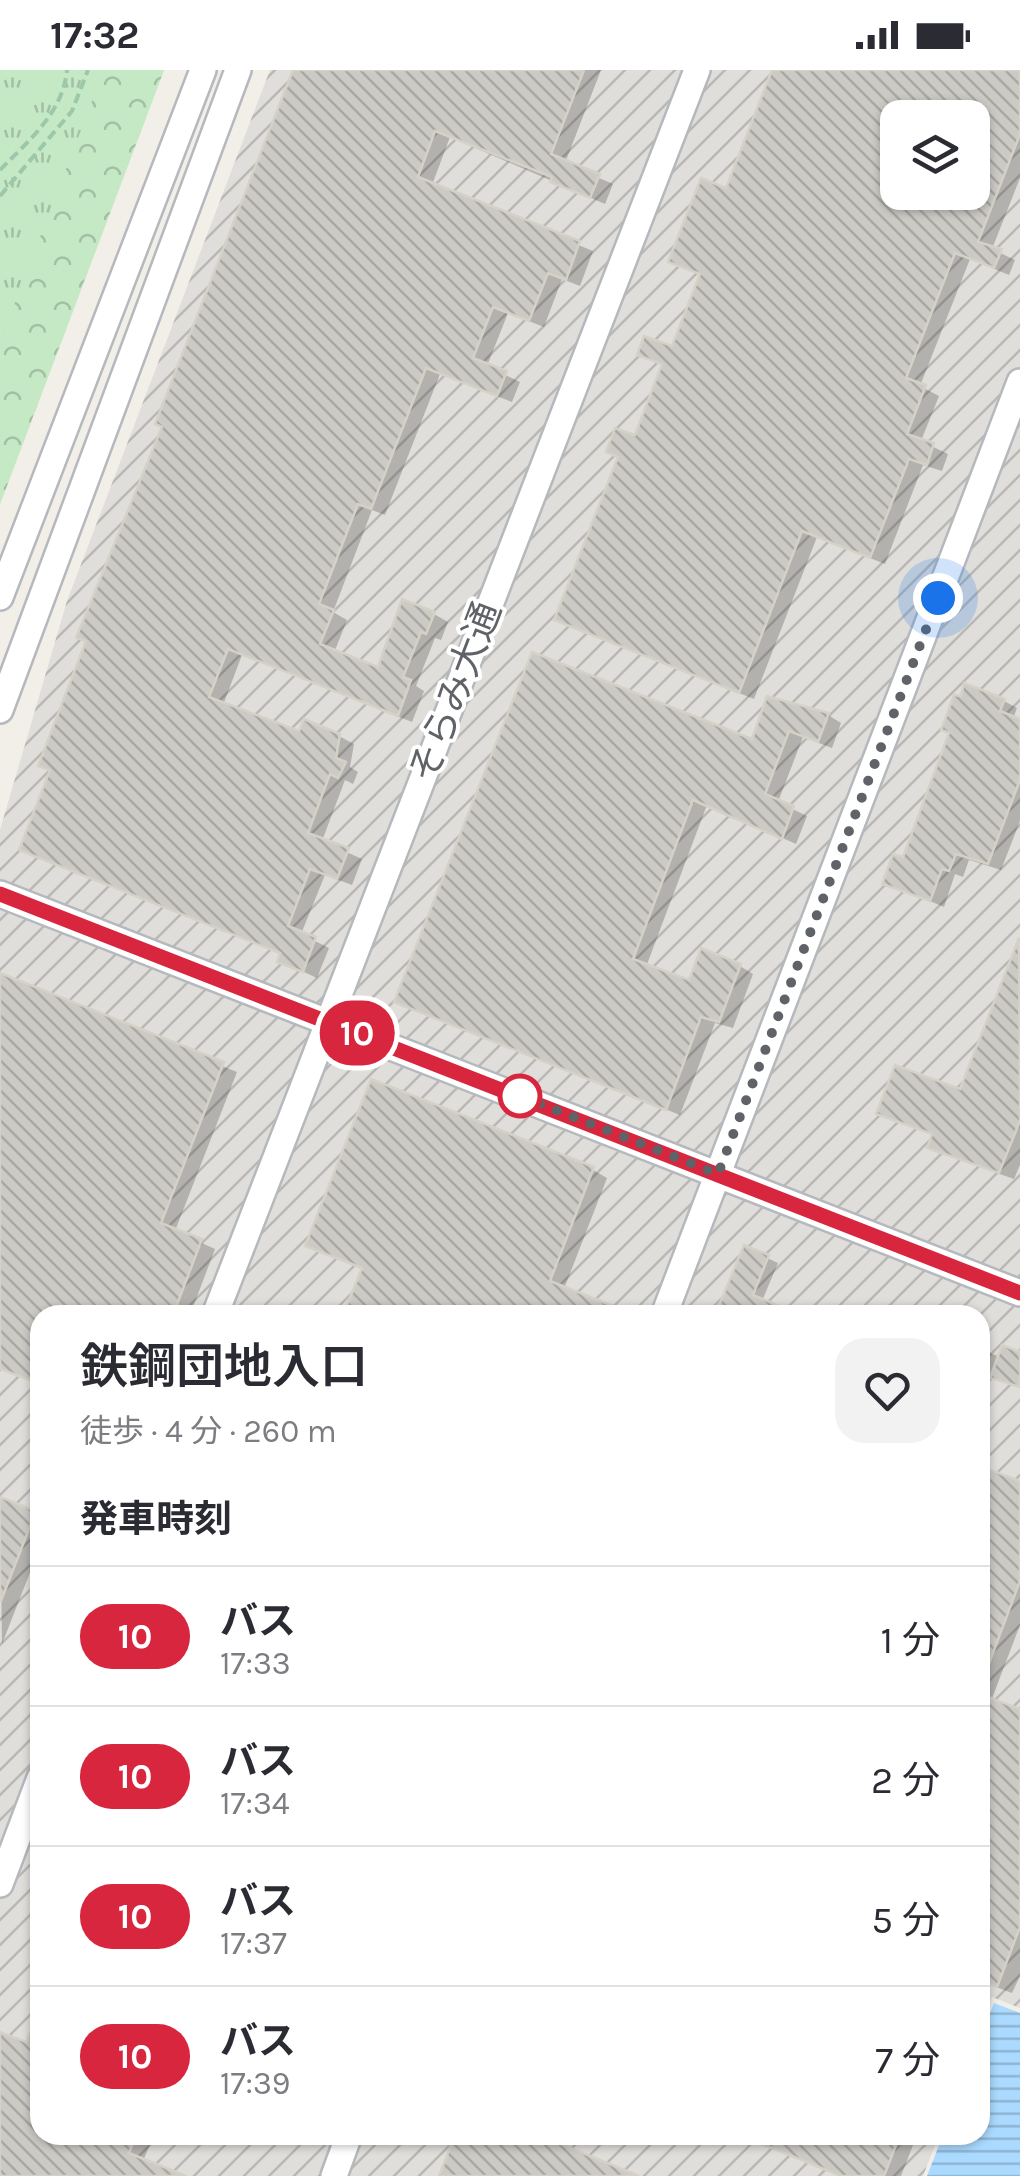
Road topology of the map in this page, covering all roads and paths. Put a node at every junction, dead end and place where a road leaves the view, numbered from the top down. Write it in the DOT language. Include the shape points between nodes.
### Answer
graph roads {
  1 [pos="67,70"];
  2 [pos="88,70"];
  3 [pos="203,70"];
  4 [pos="238,70"];
  5 [pos="697,70"];
  6 [pos="0,170"];
  7 [pos="0,196"];
  8 [pos="1020,382"];
  9 [pos="0,597"];
  10 [pos="0,710"];
  11 [pos="0,894"];
  12 [pos="327,1021"];
  13 [pos="718,1174"];
  14 [pos="1020,1293"];
  15 [pos="220,1305"];
  16 [pos="668,1305"];
  17 [pos="30,1804"];
  18 [pos="0,1884"];
  19 [pos="345,2145"];
  20 [pos="334,2176"];
  1 -- 6 [label="path" via="56,107"];
  2 -- 7 [label="path" via="72,112"];
  3 -- 9 [label="street"];
  4 -- 10 [label="street"];
  5 -- 12 [label="street, そらみ大通"];
  8 -- 13 [label="street"];
  11 -- 12 [label="street"];
  12 -- 13 [label="street"];
  12 -- 15 [label="street, そらみ大通"];
  13 -- 14 [label="street"];
  13 -- 16 [label="street"];
  17 -- 18 [label="street"];
  19 -- 20 [label="street"];
}
